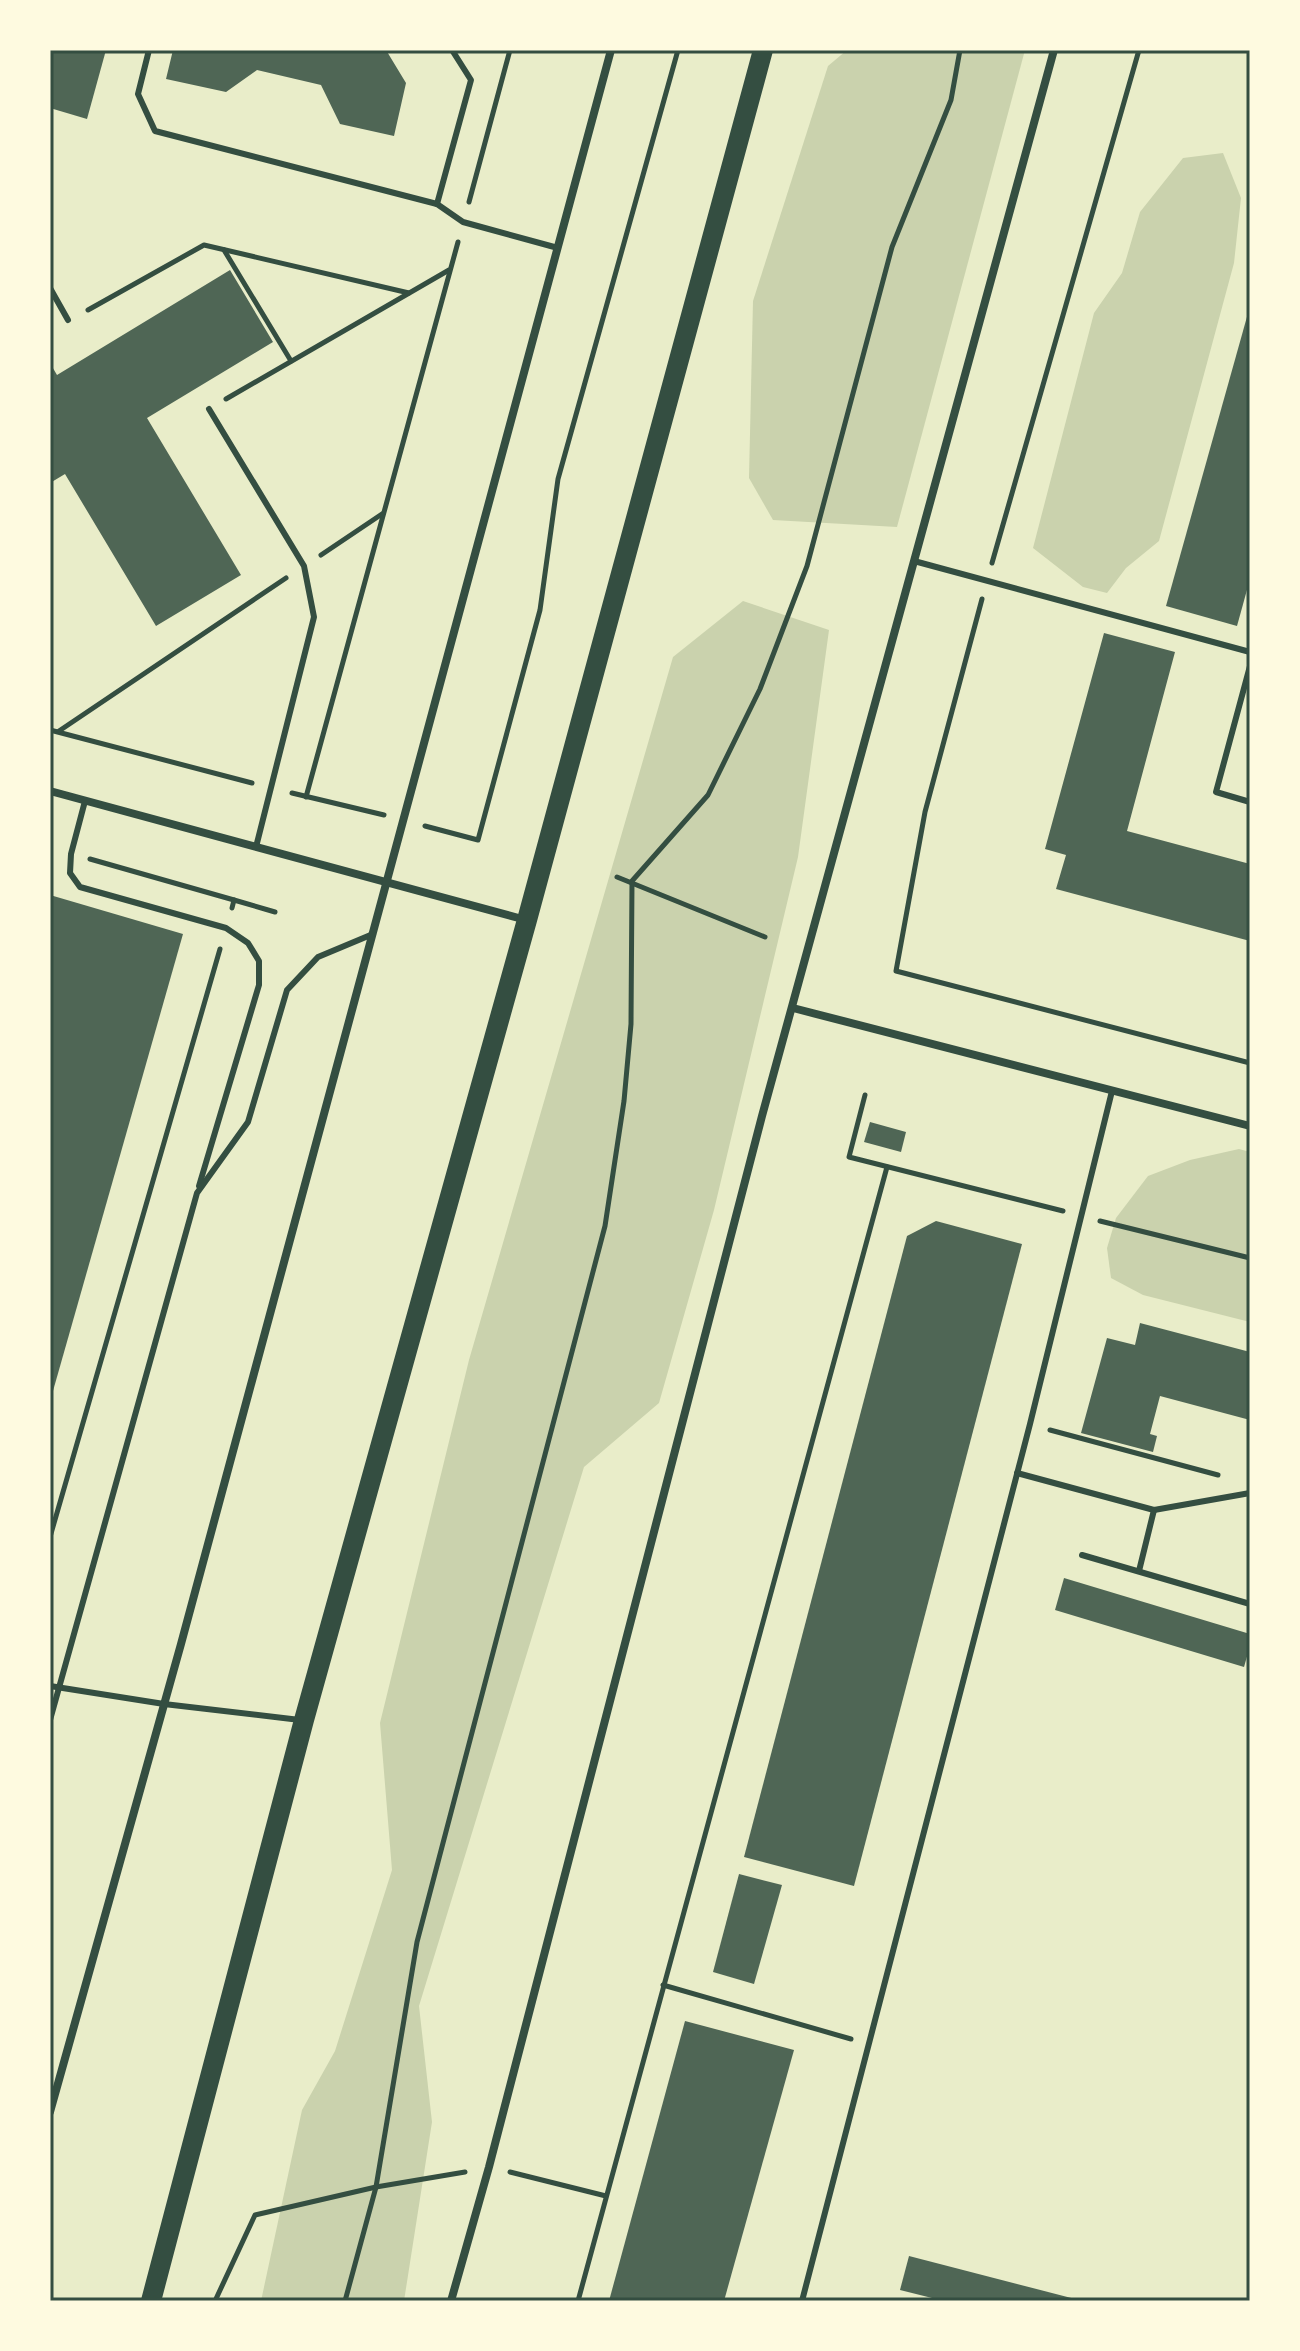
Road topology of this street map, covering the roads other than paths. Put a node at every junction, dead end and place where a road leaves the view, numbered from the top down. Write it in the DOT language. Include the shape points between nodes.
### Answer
graph roads {
  1 [pos="149,50"];
  2 [pos="452,50"];
  3 [pos="611,50"];
  4 [pos="763,50"];
  5 [pos="1054,50"];
  6 [pos="437,204"];
  7 [pos="558,248"];
  8 [pos="50,288"];
  9 [pos="68,320"];
  10 [pos="209,409"];
  11 [pos="914,561"];
  12 [pos="1250,652"];
  13 [pos="1250,666"];
  14 [pos="50,791"];
  15 [pos="85,801"];
  16 [pos="1250,802"];
  17 [pos="256,847"];
  18 [pos="387,883"];
  19 [pos="527,920"];
  20 [pos="373,934"];
  21 [pos="793,1008"];
  22 [pos="1112,1091"];
  23 [pos="1250,1126"];
  24 [pos="197,1193"];
  25 [pos="1017,1473"];
  26 [pos="1250,1493"];
  27 [pos="1154,1510"];
  28 [pos="1082,1555"];
  29 [pos="1139,1571"];
  30 [pos="1250,1604"];
  31 [pos="50,1686"];
  32 [pos="58,1689"];
  33 [pos="164,1704"];
  34 [pos="50,1720"];
  35 [pos="304,1720"];
  36 [pos="50,2112"];
  37 [pos="151,2301"];
  38 [pos="451,2301"];
  39 [pos="802,2301"];
  1 -- 6 [label="lane" via="138,94 155,131"];
  2 -- 6 [label="lane" via="471,80"];
  3 -- 7 [label="street"];
  4 -- 19 [label="main road"];
  5 -- 11 [label="street"];
  6 -- 7 [label="lane" via="463,222"];
  7 -- 18 [label="street"];
  8 -- 9 [label="lane"];
  10 -- 17 [label="lane" via="304,566 314,617"];
  11 -- 12 [label="lane"];
  11 -- 21 [label="street"];
  13 -- 16 [label="lane" via="1216,792"];
  14 -- 15 [label="street"];
  15 -- 17 [label="street"];
  15 -- 24 [label="lane" via="71,854 70,873 80,887 226,928 248,943 259,961 259,985"];
  17 -- 18 [label="street"];
  18 -- 19 [label="street"];
  18 -- 20 [label="street"];
  19 -- 35 [label="main road"];
  20 -- 24 [label="lane" via="318,957 287,990 248,1122"];
  20 -- 33 [label="street"];
  21 -- 22 [label="street"];
  21 -- 38 [label="street"];
  22 -- 23 [label="street"];
  22 -- 25 [label="lane"];
  24 -- 32 [label="lane"];
  25 -- 27 [label="lane"];
  25 -- 39 [label="lane"];
  26 -- 27 [label="lane"];
  27 -- 29 [label="lane"];
  28 -- 29 [label="lane"];
  29 -- 30 [label="lane"];
  31 -- 32 [label="lane"];
  32 -- 33 [label="lane"];
  32 -- 34 [label="lane"];
  33 -- 35 [label="lane"];
  33 -- 36 [label="street"];
  35 -- 37 [label="main road"];
}
